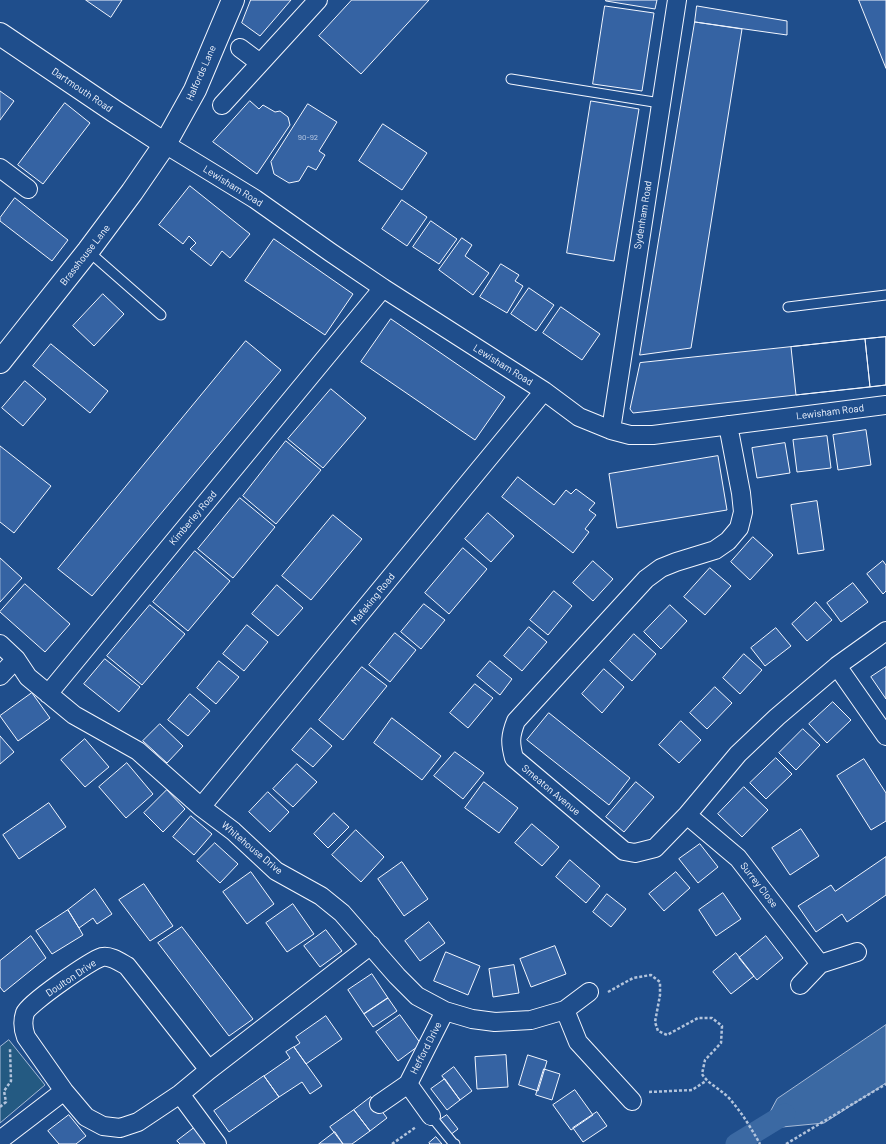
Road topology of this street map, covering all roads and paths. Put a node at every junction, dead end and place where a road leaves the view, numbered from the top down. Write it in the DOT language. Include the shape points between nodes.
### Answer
graph roads {
  1 [pos="233,0"];
  2 [pos="318,0"];
  3 [pos="677,0"];
  4 [pos="0,34"];
  5 [pos="240,48"];
  6 [pos="260,63"];
  7 [pos="510,79"];
  8 [pos="660,103"];
  9 [pos="222,105"];
  10 [pos="165,144"];
  11 [pos="0,168"];
  12 [pos="28,188"];
  13 [pos="88,251"];
  14 [pos="383,288"];
  15 [pos="886,295"];
  16 [pos="788,306"];
  17 [pos="161,315"];
  18 [pos="0,362"];
  19 [pos="544,391"];
  20 [pos="886,405"];
  21 [pos="728,425"];
  22 [pos="611,430"];
  23 [pos="886,631"];
  24 [pos="0,644"];
  25 [pos="16,659"];
  26 [pos="838,666"];
  27 [pos="0,676"];
  28 [pos="48,694"];
  29 [pos="886,736"];
  30 [pos="201,807"];
  31 [pos="686,815"];
  32 [pos="371,945"];
  33 [pos="857,952"];
  34 [pos="820,964"];
  35 [pos="800,985"];
  36 [pos="589,992"];
  37 [pos="565,1010"];
  38 [pos="445,1011"];
  39 [pos="26,1037"];
  40 [pos="209,1070"];
  41 [pos="706,1081"];
  42 [pos="408,1084"];
  43 [pos="886,1084"];
  44 [pos="64,1091"];
  45 [pos="180,1094"];
  46 [pos="632,1101"];
  47 [pos="379,1104"];
  48 [pos="0,1107"];
  49 [pos="431,1116"];
  50 [pos="120,1136"];
  51 [pos="0,1140"];
  52 [pos="217,1144"];
  53 [pos="392,1144"];
  54 [pos="455,1144"];
  55 [pos="760,1144"];
  56 [pos="786,1144"];
  1 -- 10 [label="street, Halfords Lane" via="195,90"];
  2 -- 6 [label="street"];
  3 -- 8 [label="street, Sydenham Road"];
  4 -- 10 [label="street, Dartmouth Road"];
  5 -- 6 [label="street"];
  6 -- 9 [label="street"];
  7 -- 8 [label="lane"];
  8 -- 22 [label="street, Sydenham Road"];
  10 -- 13 [label="street, Brasshouse Lane"];
  10 -- 14 [label="street, Lewisham Road" via="255,199"];
  11 -- 12 [label="street"];
  13 -- 17 [label="lane"];
  13 -- 18 [label="street, Brasshouse Lane"];
  14 -- 19 [label="street, Lewisham Road"];
  14 -- 28 [label="street, Kimberley Road"];
  15 -- 16 [label="lane"];
  19 -- 22 [label="street, Lewisham Road" via="579,417"];
  19 -- 30 [label="street, Mafeking Road"];
  20 -- 21 [label="street, Lewisham Road"];
  21 -- 22 [label="street, Lewisham Road" via="653,435 630,435"];
  21 -- 31 [label="street, Smeaton Avenue" via="741,493 743,512 739,528 728,541 715,550 661,568 646,579 516,721 511,733 510,745 514,758 624,851 635,853 655,848"];
  23 -- 26 [label="street, Smeaton Avenue"];
  24 -- 25 [label="street"];
  25 -- 27 [label="street"];
  25 -- 28 [label="street" via="28,677"];
  26 -- 29 [label="street"];
  26 -- 31 [label="street, Smeaton Avenue" via="777,717 738,754"];
  28 -- 30 [label="street, Whitehouse Drive" via="74,715 138,751"];
  30 -- 32 [label="street, Whitehouse Drive" via="233,831 276,871 321,896 342,913"];
  31 -- 34 [label="street, Surrey Close" via="738,858"];
  32 -- 38 [label="street, Whitehouse Drive" via="417,996"];
  32 -- 40 [label="street"];
  33 -- 34 [label="street"];
  34 -- 35 [label="street"];
  36 -- 37 [label="street, Whitehouse Drive"];
  36 -- 41 [label="path" via="606,994 633,978 651,975 660,982 655,1022 658,1031 667,1035 698,1018 712,1018 722,1026 721,1043 705,1060 702,1074"];
  37 -- 38 [label="street, Whitehouse Drive" via="531,1020 495,1022 472,1019"];
  37 -- 46 [label="street" via="578,1042"];
  38 -- 42 [label="street, Hefford Drive"];
  39 -- 40 [label="street, Doulton Drive" via="23,1028 25,1013 30,1007 88,963 103,957 116,959 127,966"];
  39 -- 44 [label="street"];
  39 -- 48 [label="path" via="10,1047 11,1081 4,1091 6,1102"];
  40 -- 45 [label="street"];
  41 -- 46 [label="path" via="692,1090 643,1093"];
  41 -- 55 [label="path" via="728,1097"];
  42 -- 47 [label="street, Hefford Drive"];
  42 -- 49 [label="street, Hefford Drive"];
  43 -- 56 [label="path"];
  44 -- 50 [label="street" via="86,1117"];
  44 -- 51 [label="street"];
  45 -- 50 [label="street"];
  45 -- 52 [label="street"];
  49 -- 53 [label="path"];
  49 -- 54 [label="lane"];
}
